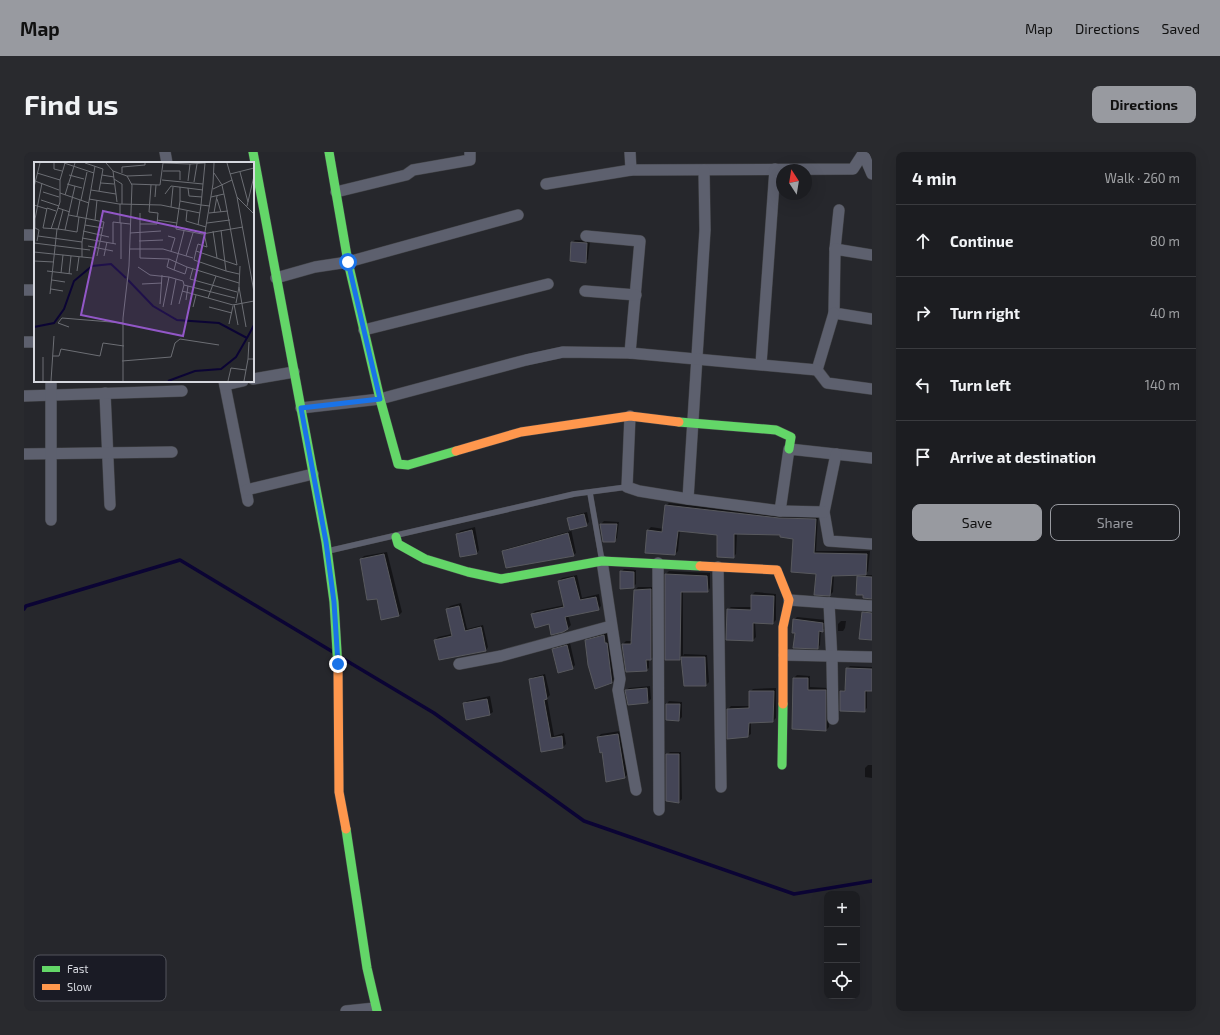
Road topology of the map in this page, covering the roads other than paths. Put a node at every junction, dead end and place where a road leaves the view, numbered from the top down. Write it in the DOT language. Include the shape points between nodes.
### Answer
graph roads {
  1 [pos="165,152"];
  2 [pos="253,152"];
  3 [pos="329,152"];
  4 [pos="470,152"];
  5 [pos="630,152"];
  6 [pos="864,152"];
  7 [pos="167,162"];
  8 [pos="254,162"];
  9 [pos="254,164"];
  10 [pos="775,169"];
  11 [pos="631,170"];
  12 [pos="704,170"];
  13 [pos="872,174"];
  14 [pos="546,184"];
  15 [pos="336,192"];
  16 [pos="839,210"];
  17 [pos="258,211"];
  18 [pos="518,215"];
  19 [pos="586,236"];
  20 [pos="835,249"];
  21 [pos="872,255"];
  22 [pos="348,262"];
  23 [pos="276,278"];
  24 [pos="548,284"];
  25 [pos="585,291"];
  26 [pos="636,295"];
  27 [pos="834,313"];
  28 [pos="872,319"];
  29 [pos="364,330"];
  30 [pos="630,353"];
  31 [pos="697,359"];
  32 [pos="761,364"];
  33 [pos="817,370"];
  34 [pos="294,372"];
  35 [pos="254,379"];
  36 [pos="51,382"];
  37 [pos="234,382"];
  38 [pos="224,383"];
  39 [pos="155,386"];
  40 [pos="872,389"];
  41 [pos="182,391"];
  42 [pos="105,393"];
  43 [pos="51,395"];
  44 [pos="24,396"];
  45 [pos="380,399"];
  46 [pos="301,408"];
  47 [pos="630,416"];
  48 [pos="693,424"];
  49 [pos="789,449"];
  50 [pos="172,452"];
  51 [pos="108,453"];
  52 [pos="24,454"];
  53 [pos="51,454"];
  54 [pos="836,454"];
  55 [pos="872,458"];
  56 [pos="313,474"];
  57 [pos="627,487"];
  58 [pos="590,493"];
  59 [pos="688,499"];
  60 [pos="110,506"];
  61 [pos="780,511"];
  62 [pos="824,512"];
  63 [pos="51,520"];
  64 [pos="396,537"];
  65 [pos="872,544"];
  66 [pos="327,551"];
  67 [pos="602,561"];
  68 [pos="658,563"];
  69 [pos="718,567"];
  70 [pos="789,600"];
  71 [pos="829,603"];
  72 [pos="872,606"];
  73 [pos="611,626"];
  74 [pos="784,655"];
  75 [pos="831,655"];
  76 [pos="872,657"];
  77 [pos="459,664"];
  78 [pos="832,719"];
  79 [pos="782,765"];
  80 [pos="721,787"];
  81 [pos="636,790"];
  82 [pos="659,810"];
  83 [pos="376,1009"];
  84 [pos="346,1011"];
  1 -- 7 [label="street"];
  2 -- 8 [label="street"];
  3 -- 15 [label="street"];
  4 -- 15 [label="street" via="470,160 413,170 406,175"];
  5 -- 11 [label="street"];
  6 -- 10 [label="street" via="853,169"];
  6 -- 13 [label="street"];
  9 -- 17 [label="street"];
  10 -- 12 [label="street"];
  10 -- 32 [label="street"];
  11 -- 12 [label="street"];
  11 -- 14 [label="street"];
  12 -- 31 [label="street" via="705,230"];
  15 -- 22 [label="street"];
  16 -- 20 [label="street"];
  17 -- 23 [label="street"];
  18 -- 22 [label="street"];
  19 -- 26 [label="street" via="640,241"];
  20 -- 21 [label="street"];
  20 -- 27 [label="street"];
  22 -- 23 [label="street" via="315,267"];
  22 -- 29 [label="street"];
  23 -- 34 [label="street"];
  24 -- 29 [label="street"];
  25 -- 26 [label="street"];
  26 -- 30 [label="street"];
  27 -- 28 [label="street"];
  27 -- 33 [label="street"];
  29 -- 45 [label="street"];
  30 -- 31 [label="street"];
  30 -- 45 [label="street" via="563,352"];
  31 -- 32 [label="street"];
  31 -- 48 [label="street"];
  32 -- 33 [label="street"];
  33 -- 40 [label="street" via="827,383"];
  34 -- 35 [label="street"];
  34 -- 46 [label="street"];
  36 -- 43 [label="street"];
  37 -- 38 [label="street"];
  38 -- 56 [label="street" via="247,495"];
  39 -- 41 [label="street"];
  39 -- 42 [label="street"];
  42 -- 43 [label="street"];
  42 -- 51 [label="street"];
  43 -- 44 [label="street"];
  43 -- 53 [label="street"];
  45 -- 46 [label="street"];
  45 -- 47 [label="street" via="398,464 408,464 521,432"];
  46 -- 56 [label="street"];
  47 -- 48 [label="street"];
  47 -- 57 [label="street"];
  48 -- 49 [label="street" via="776,430 791,437"];
  48 -- 59 [label="street"];
  49 -- 54 [label="street"];
  49 -- 61 [label="street"];
  50 -- 51 [label="street"];
  51 -- 53 [label="street"];
  51 -- 60 [label="street"];
  52 -- 53 [label="street"];
  53 -- 63 [label="street"];
  54 -- 55 [label="street"];
  54 -- 62 [label="street"];
  56 -- 66 [label="street"];
  57 -- 58 [label="lane"];
  57 -- 59 [label="street"];
  58 -- 64 [label="lane" via="574,494"];
  58 -- 67 [label="lane"];
  59 -- 61 [label="street"];
  61 -- 62 [label="street"];
  62 -- 65 [label="street" via="829,541"];
  64 -- 66 [label="lane"];
  64 -- 67 [label="street" via="398,544 419,556 468,572 501,579"];
  66 -- 83 [label="street" via="338,664 339,792"];
  67 -- 68 [label="street"];
  67 -- 73 [label="street"];
  68 -- 69 [label="street"];
  68 -- 82 [label="street"];
  69 -- 70 [label="street" via="776,570"];
  69 -- 80 [label="street"];
  70 -- 71 [label="street"];
  70 -- 74 [label="street" via="782,644"];
  71 -- 72 [label="street"];
  71 -- 75 [label="street"];
  73 -- 77 [label="street" via="501,656"];
  73 -- 81 [label="street" via="620,680 618,690"];
  74 -- 75 [label="street"];
  74 -- 79 [label="street"];
  75 -- 76 [label="street"];
  75 -- 78 [label="street"];
  83 -- 84 [label="street"];
}
